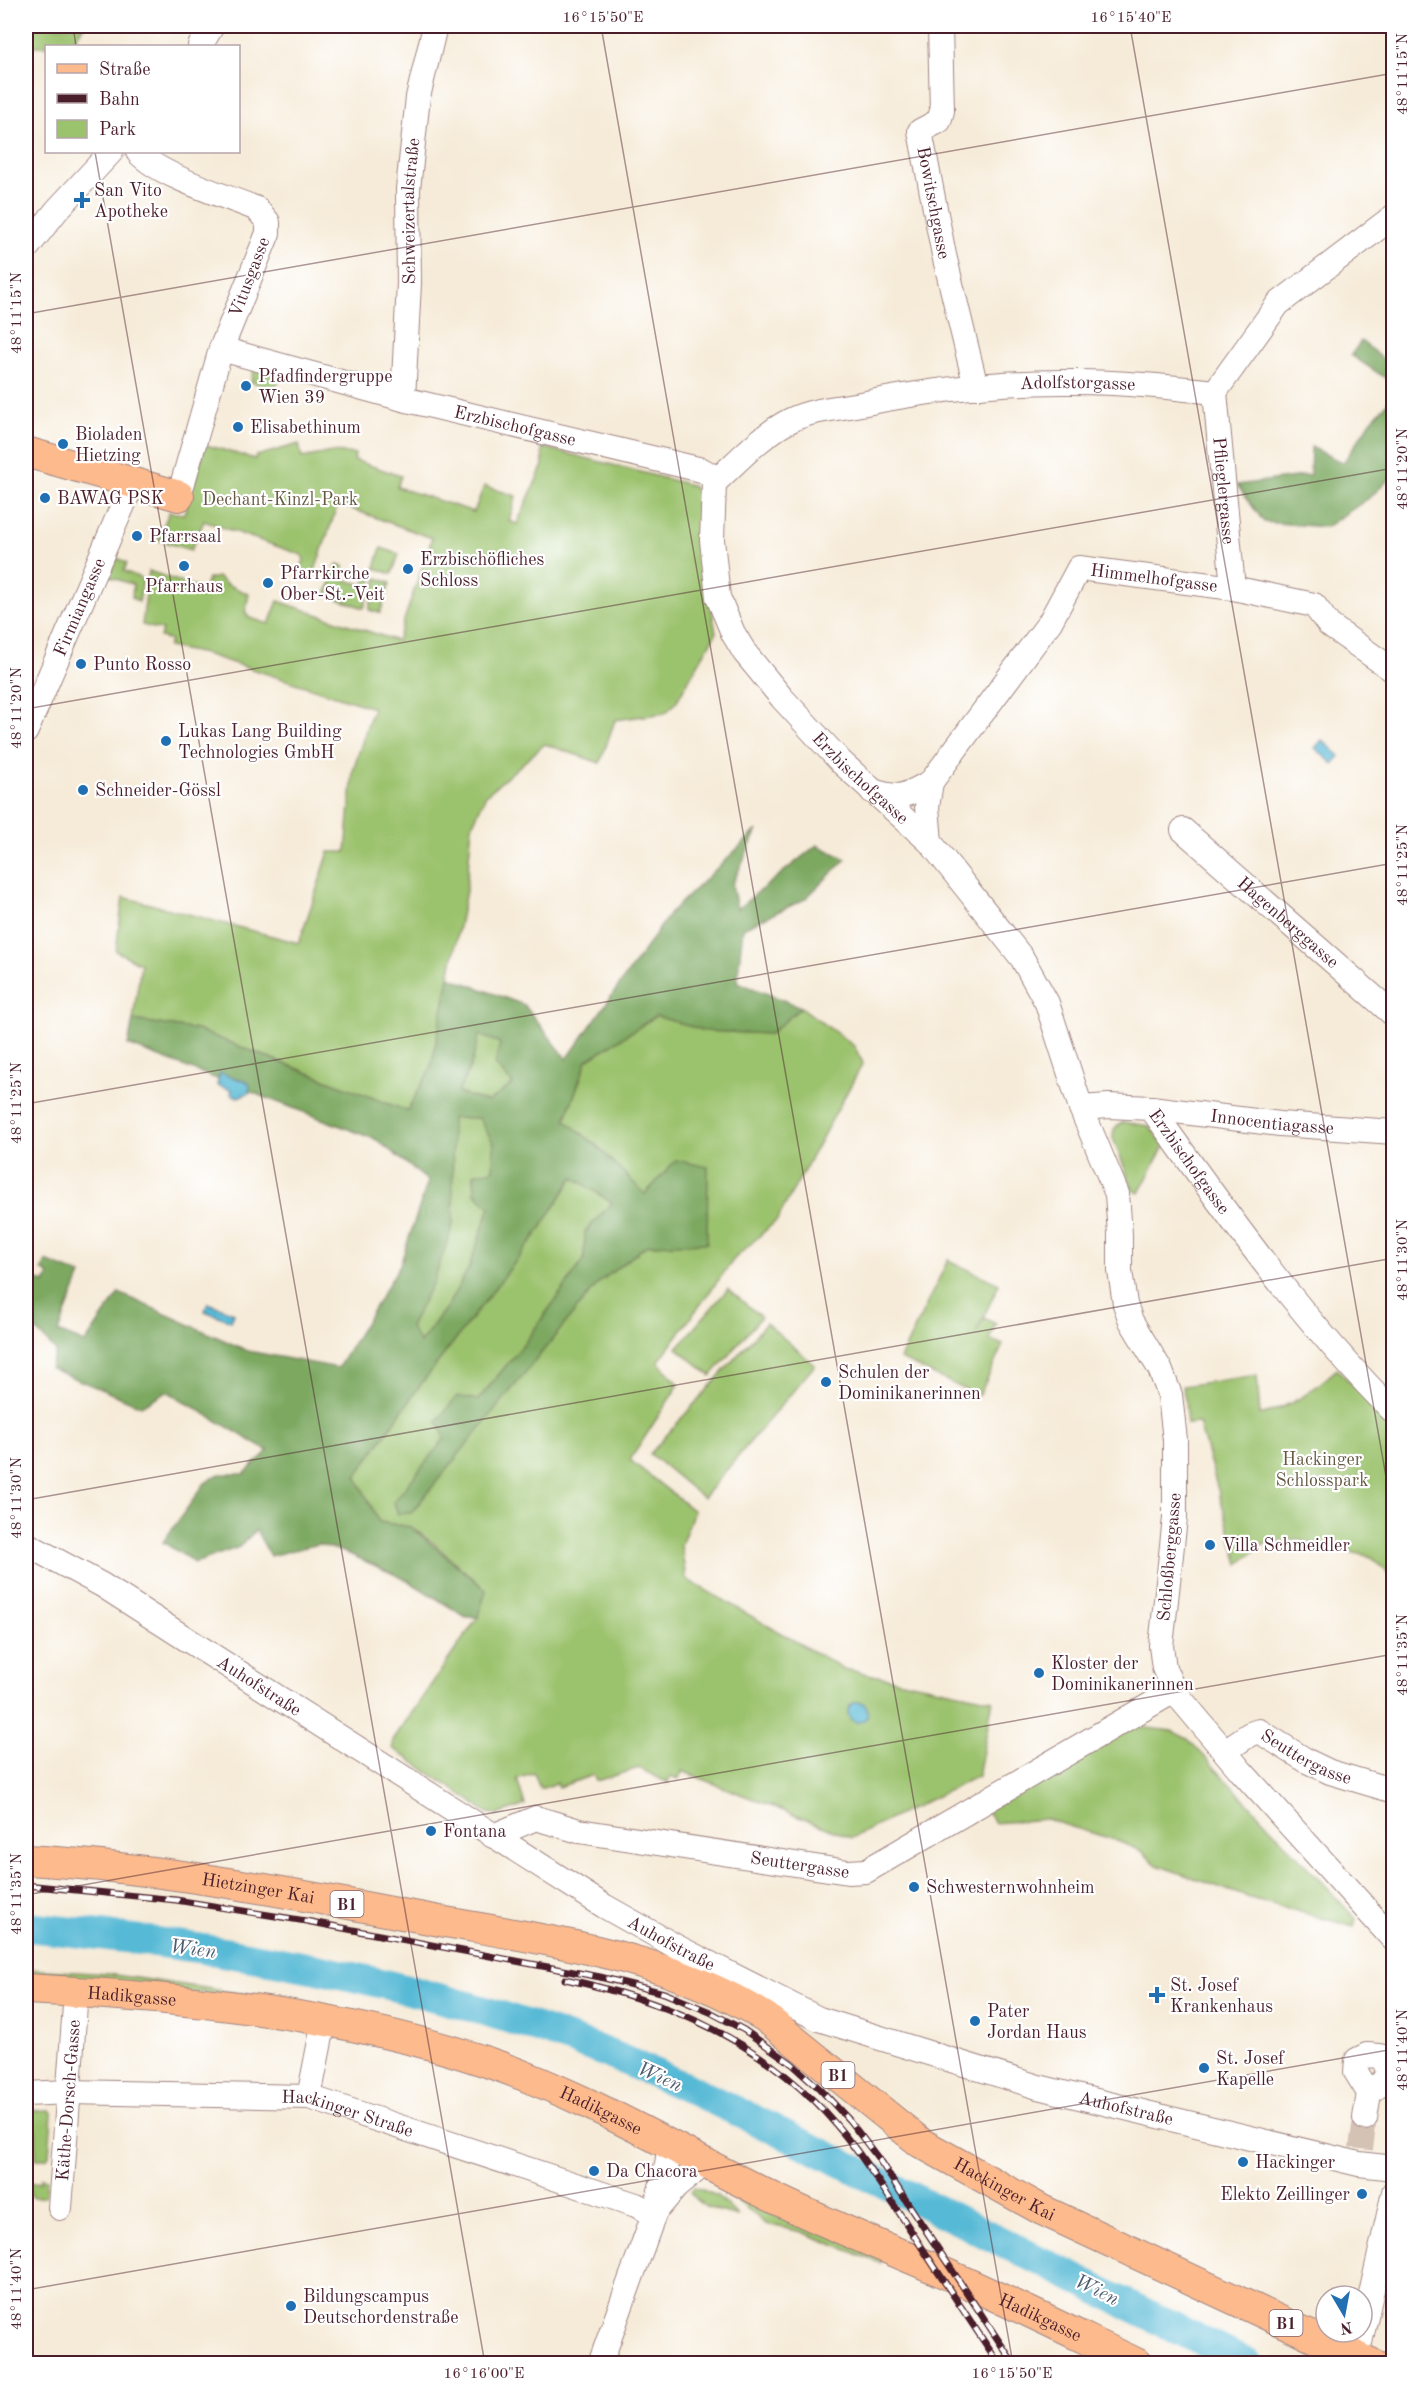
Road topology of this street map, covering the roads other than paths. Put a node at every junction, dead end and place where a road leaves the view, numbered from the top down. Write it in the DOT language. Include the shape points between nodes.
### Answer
graph roads {
  1 [pos="212,26"];
  2 [pos="435,26"];
  3 [pos="940,26"];
  4 [pos="201,45"];
  5 [pos="110,153"];
  6 [pos="139,153"];
  7 [pos="1394,216"];
  8 [pos="26,249"];
  9 [pos="221,348"];
  10 [pos="976,387"];
  11 [pos="1215,392"];
  12 [pos="402,399"];
  13 [pos="26,452"];
  14 [pos="714,483"];
  15 [pos="132,484"];
  16 [pos="179,496"];
  17 [pos="1233,588"];
  18 [pos="1394,671"];
  19 [pos="26,731"];
  20 [pos="931,782"];
  21 [pos="872,791"];
  22 [pos="1183,830"];
  23 [pos="930,842"];
  24 [pos="1394,1015"];
  25 [pos="1081,1108"];
  26 [pos="1151,1108"];
  27 [pos="1394,1132"];
  28 [pos="1394,1412"];
  29 [pos="26,1544"];
  30 [pos="1174,1691"];
  31 [pos="1225,1751"];
  32 [pos="1394,1791"];
  33 [pos="493,1836"];
  34 [pos="26,1860"];
  35 [pos="1394,1940"];
  36 [pos="666,1969"];
  37 [pos="26,1989"];
  38 [pos="76,1992"];
  39 [pos="324,2021"];
  40 [pos="69,2092"];
  41 [pos="1369,2093"];
  42 [pos="26,2094"];
  43 [pos="309,2097"];
  44 [pos="1365,2118"];
  45 [pos="670,2144"];
  46 [pos="705,2163"];
  47 [pos="1394,2168"];
  48 [pos="1394,2192"];
  49 [pos="60,2208"];
  50 [pos="654,2214"];
  51 [pos="1365,2360"];
  52 [pos="600,2364"];
  53 [pos="1138,2364"];
  1 -- 4 [label="street"];
  2 -- 12 [label="street, Schweizertalstraße" via="418,97 408,189 409,283"];
  3 -- 10 [label="street, Bowitschgasse" via="942,111 939,121 920,131 944,255"];
  5 -- 8 [label="street"];
  6 -- 9 [label="street, Vitusgasse" via="172,174 257,209 267,222 266,241"];
  7 -- 11 [label="street" via="1278,304"];
  9 -- 12 [label="street, Erzbischofgasse"];
  9 -- 16 [label="street, Vitusgasse"];
  10 -- 11 [label="street, Adolfstorgasse" via="1073,382 1147,384"];
  10 -- 14 [label="street, Adolfstorgasse" via="896,397 794,419 765,436"];
  11 -- 17 [label="street, Pflieglergasse"];
  12 -- 14 [label="street, Erzbischofgasse" via="702,470 711,475"];
  13 -- 15 [label="main road"];
  14 -- 21 [label="street, Erzbischofgasse" via="714,577 733,633 768,683"];
  15 -- 16 [label="main road"];
  15 -- 19 [label="street, Firmiangasse"];
  17 -- 18 [label="street, Himmelhofgasse" via="1314,605 1329,625"];
  17 -- 20 [label="street, Himmelhofgasse" via="1079,568 1050,622"];
  20 -- 21 [label="street, Himmelhofgasse" via="903,796"];
  20 -- 23 [label="street, Himmelhofgasse" via="927,807"];
  21 -- 23 [label="street, Erzbischofgasse"];
  22 -- 24 [label="street, Hagenberggasse"];
  23 -- 25 [label="street, Erzbischofgasse" via="1035,979 1047,1003"];
  25 -- 26 [label="street, Erzbischofgasse"];
  25 -- 30 [label="street, Schloßberggasse" via="1117,1194 1125,1304 1166,1382 1173,1418 1175,1518 1161,1646 1164,1668"];
  26 -- 27 [label="street, Innocentiagasse" via="1280,1124"];
  26 -- 28 [label="street, Erzbischofgasse" via="1226,1215 1306,1317"];
  29 -- 33 [label="street, Auhofstraße" via="102,1585"];
  30 -- 31 [label="street, Schloßberggasse"];
  30 -- 33 [label="street, Seuttergasse" via="866,1871 848,1872 579,1831 536,1818"];
  31 -- 32 [label="street, Seuttergasse" via="1259,1731 1330,1772"];
  31 -- 35 [label="street, Schloßberggasse"];
  33 -- 47 [label="street, Auhofstraße" via="677,1947 819,2019 1038,2087 1360,2156"];
  34 -- 36 [label="main road, Hietzinger Kai / B1" via="210,1880 560,1944"];
  36 -- 51 [label="main road, Hackinger Kai / B1" via="765,2017 921,2143 1005,2191"];
  37 -- 38 [label="main road, Hadikgasse"];
  38 -- 39 [label="main road, Hadikgasse" via="173,1999"];
  38 -- 40 [label="street, Käthe-Dorsch-Gasse"];
  39 -- 43 [label="street"];
  39 -- 45 [label="main road, Hadikgasse" via="397,2036 484,2061 572,2095"];
  40 -- 42 [label="street, Hackinger Straße"];
  40 -- 43 [label="street, Hackinger Straße"];
  40 -- 49 [label="street, Käthe-Dorsch-Gasse"];
  41 -- 44 [label="street"];
  43 -- 50 [label="street, Hackinger Straße"];
  45 -- 46 [label="main road, Hadikgasse"];
  45 -- 50 [label="street"];
  46 -- 50 [label="street" via="676,2187"];
  46 -- 53 [label="main road, Hadikgasse" via="799,2211 949,2275"];
  48 -- 51 [label="street"];
  50 -- 52 [label="street"];
}
